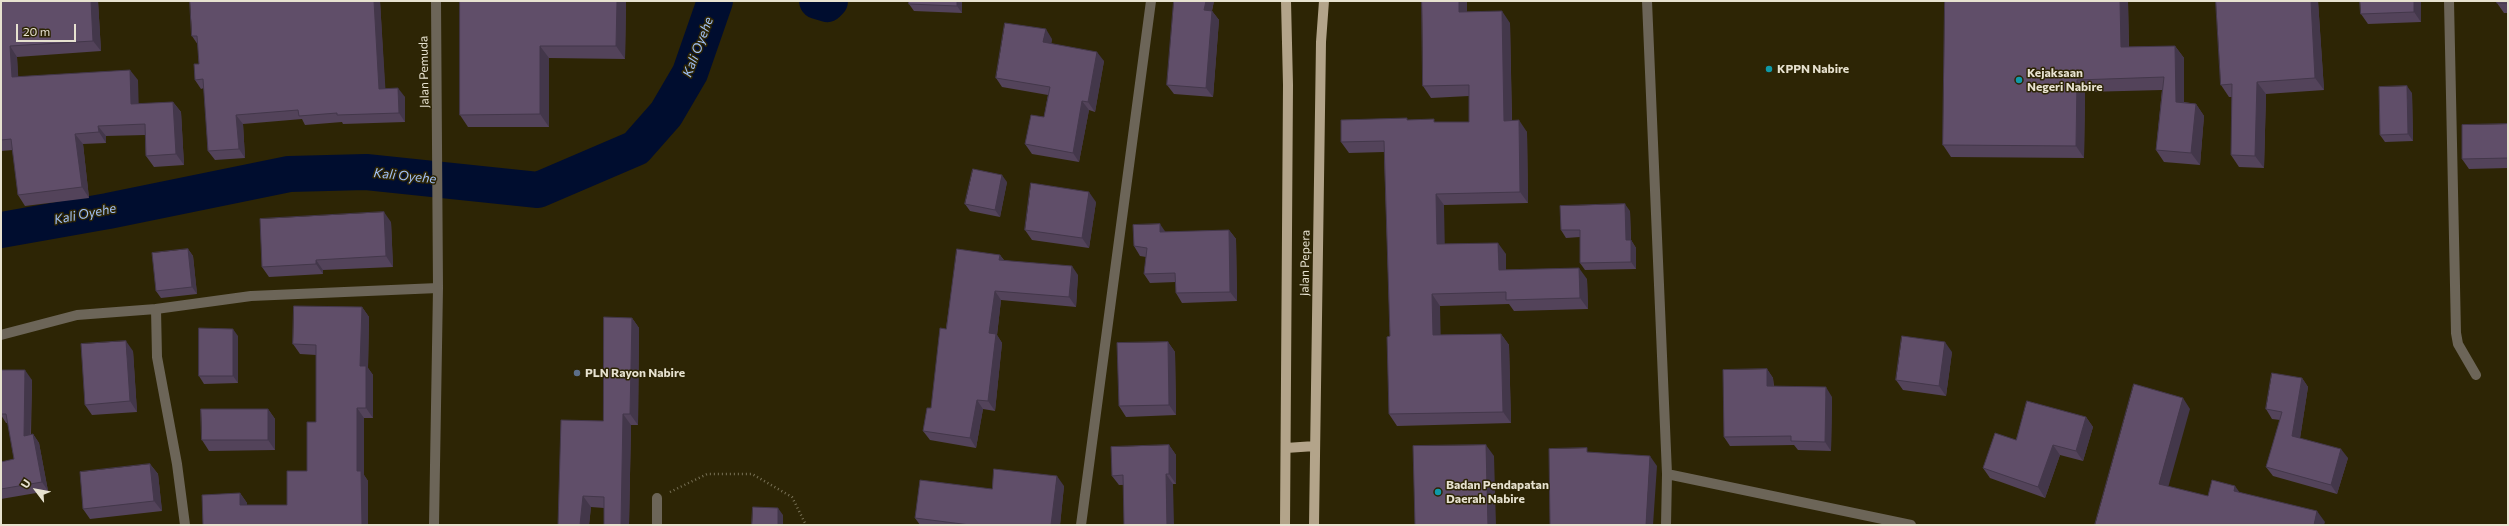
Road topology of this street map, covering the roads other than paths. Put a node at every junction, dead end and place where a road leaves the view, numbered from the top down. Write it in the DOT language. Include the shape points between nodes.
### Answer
graph roads {
  1 [pos="436,1"];
  2 [pos="1151,1"];
  3 [pos="1286,1"];
  4 [pos="1324,1"];
  5 [pos="1647,1"];
  6 [pos="2449,1"];
  7 [pos="438,288"];
  8 [pos="156,309"];
  9 [pos="1,335"];
  10 [pos="2476,375"];
  11 [pos="1315,446"];
  12 [pos="1286,448"];
  13 [pos="1667,474"];
  14 [pos="657,498"];
  15 [pos="185,525"];
  16 [pos="434,525"];
  17 [pos="657,525"];
  18 [pos="1082,525"];
  19 [pos="1285,525"];
  20 [pos="1314,525"];
  21 [pos="1666,525"];
  22 [pos="1911,525"];
  1 -- 7 [label="street, Jalan Pemuda"];
  2 -- 18 [label="street"];
  3 -- 12 [label="main road, Jalan Pepera"];
  4 -- 11 [label="main road, Jalan Pepera" via="1321,42"];
  5 -- 13 [label="street"];
  6 -- 10 [label="street" via="2456,333 2458,344"];
  7 -- 8 [label="street" via="251,296"];
  7 -- 16 [label="street, Jalan Pemuda"];
  8 -- 9 [label="street" via="77,315"];
  8 -- 15 [label="street" via="157,357 177,464"];
  11 -- 12 [label="main road"];
  11 -- 20 [label="main road, Jalan Pepera"];
  12 -- 19 [label="main road, Jalan Pepera"];
  13 -- 21 [label="street"];
  13 -- 22 [label="street"];
  14 -- 17 [label="street"];
}
